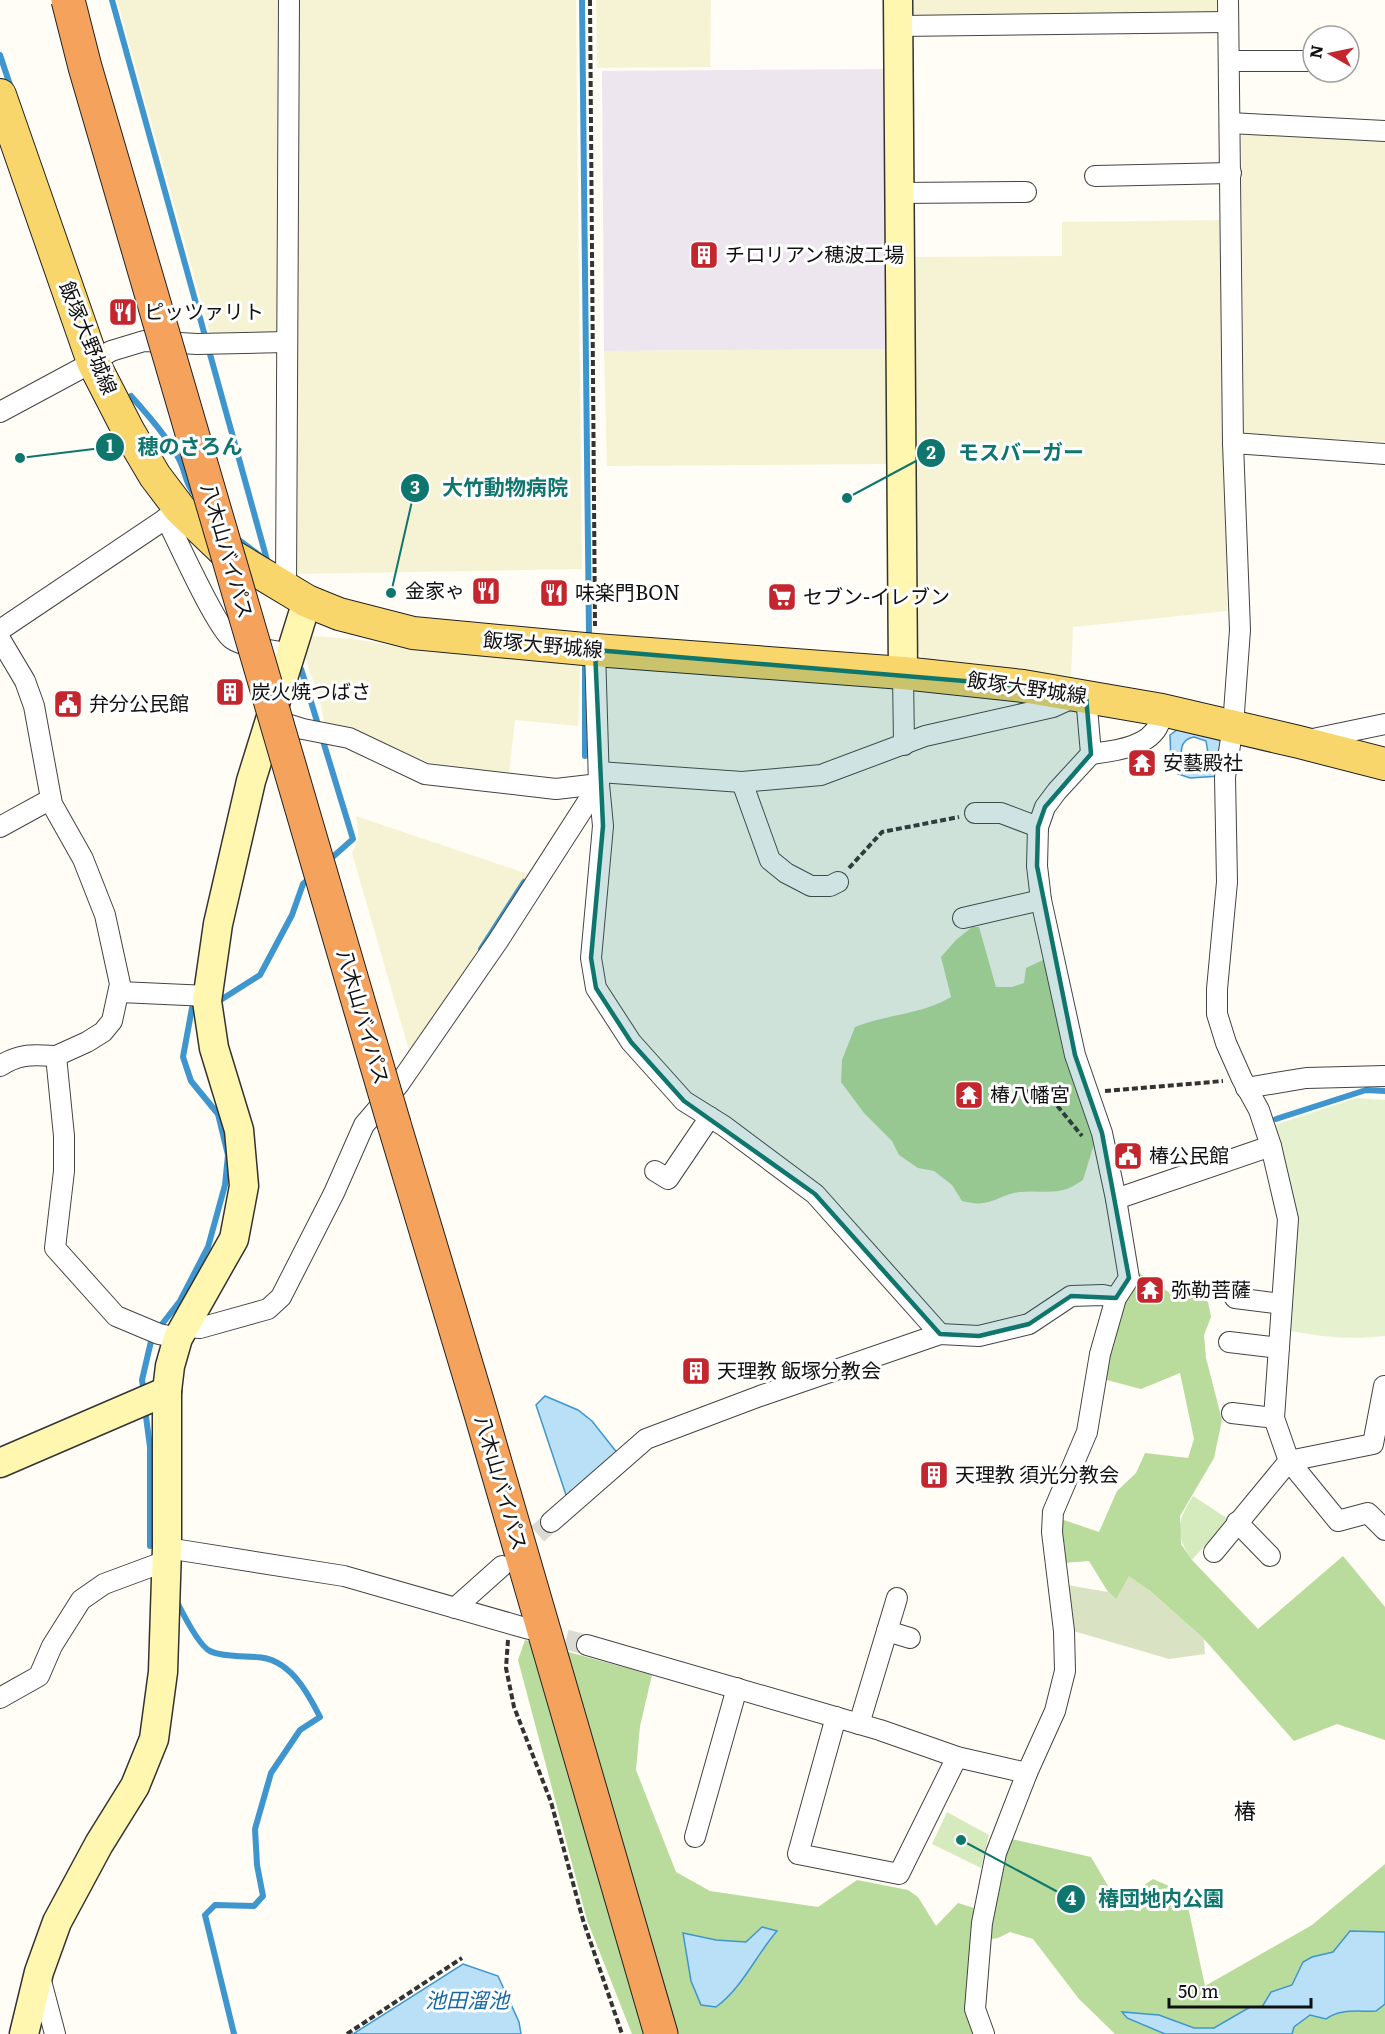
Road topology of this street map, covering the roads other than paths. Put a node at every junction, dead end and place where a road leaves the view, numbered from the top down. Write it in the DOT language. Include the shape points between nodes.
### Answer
graph roads {
  1 [pos="68,0"];
  2 [pos="289,0"];
  3 [pos="1228,0"];
  4 [pos="899,13"];
  5 [pos="1228,22"];
  6 [pos="1229,61"];
  7 [pos="1301,61"];
  8 [pos="0,95"];
  9 [pos="1230,123"];
  10 [pos="1385,131"];
  11 [pos="1231,173"];
  12 [pos="1095,176"];
  13 [pos="1026,192"];
  14 [pos="899,193"];
  15 [pos="286,342"];
  16 [pos="93,362"];
  17 [pos="0,412"];
  18 [pos="1233,443"];
  19 [pos="1385,454"];
  20 [pos="173,514"];
  21 [pos="296,594"];
  22 [pos="0,630"];
  23 [pos="0,639"];
  24 [pos="595,650"];
  25 [pos="290,654"];
  26 [pos="903,673"];
  27 [pos="1082,695"];
  28 [pos="1162,710"];
  29 [pos="270,719"];
  30 [pos="1385,724"];
  31 [pos="1233,726"];
  32 [pos="1299,742"];
  33 [pos="904,745"];
  34 [pos="1091,754"];
  35 [pos="1385,765"];
  36 [pos="599,778"];
  37 [pos="742,782"];
  38 [pos="51,799"];
  39 [pos="975,813"];
  40 [pos="0,827"];
  41 [pos="1038,827"];
  42 [pos="838,882"];
  43 [pos="1041,900"];
  44 [pos="963,918"];
  45 [pos="120,992"];
  46 [pos="208,996"];
  47 [pos="56,1056"];
  48 [pos="0,1066"];
  49 [pos="1385,1076"];
  50 [pos="1246,1088"];
  51 [pos="710,1117"];
  52 [pos="1271,1146"];
  53 [pos="655,1171"];
  54 [pos="1116,1199"];
  55 [pos="1116,1298"];
  56 [pos="1235,1298"];
  57 [pos="1282,1304"];
  58 [pos="168,1333"];
  59 [pos="940,1334"];
  60 [pos="1229,1342"];
  61 [pos="1279,1348"];
  62 [pos="1384,1386"];
  63 [pos="152,1398"];
  64 [pos="1232,1413"];
  65 [pos="1274,1418"];
  66 [pos="1289,1461"];
  67 [pos="0,1463"];
  68 [pos="551,1522"];
  69 [pos="1237,1522"];
  70 [pos="1385,1530"];
  71 [pos="1214,1552"];
  72 [pos="166,1555"];
  73 [pos="1270,1556"];
  74 [pos="502,1566"];
  75 [pos="897,1598"];
  76 [pos="454,1608"];
  77 [pos="520,1627"];
  78 [pos="887,1631"];
  79 [pos="910,1638"];
  80 [pos="587,1645"];
  81 [pos="737,1688"];
  82 [pos="0,1698"];
  83 [pos="836,1717"];
  84 [pos="859,1724"];
  85 [pos="957,1757"];
  86 [pos="1027,1773"];
  87 [pos="695,1837"];
  88 [pos="39,1972"];
  89 [pos="24,2034"];
  90 [pos="55,2034"];
  91 [pos="661,2034"];
  92 [pos="984,2034"];
  1 -- 91 [label="highway, 八木山バイパス, bridge"];
  2 -- 15 [label="street"];
  3 -- 5 [label="street"];
  4 -- 5 [label="street"];
  4 -- 14 [label="street"];
  5 -- 6 [label="street"];
  6 -- 7 [label="street"];
  6 -- 9 [label="street"];
  8 -- 16 [label="main road, 飯塚大野城線"];
  9 -- 10 [label="street"];
  9 -- 11 [label="street"];
  11 -- 12 [label="street"];
  11 -- 18 [label="street"];
  13 -- 14 [label="street"];
  14 -- 26 [label="street"];
  15 -- 16 [label="street" via="144,341 111,351"];
  15 -- 21 [label="street"];
  16 -- 17 [label="street"];
  16 -- 20 [label="main road, 飯塚大野城線"];
  18 -- 19 [label="street"];
  18 -- 31 [label="street" via="1240,630"];
  20 -- 21 [label="main road, 飯塚大野城線" via="224,551"];
  20 -- 22 [label="street"];
  20 -- 25 [label="street" via="216,616 230,638"];
  21 -- 24 [label="main road, 飯塚大野城線" via="339,614 413,633"];
  21 -- 25 [label="street"];
  23 -- 38 [label="street" via="25,681 34,706"];
  24 -- 26 [label="main road, 飯塚大野城線"];
  24 -- 36 [label="street"];
  25 -- 29 [label="street"];
  26 -- 27 [label="main road, 飯塚大野城線"];
  26 -- 33 [label="street"];
  27 -- 28 [label="main road, 飯塚大野城線"];
  27 -- 33 [label="street" via="1053,707 925,736"];
  27 -- 34 [label="street"];
  28 -- 31 [label="main road, 飯塚大野城線"];
  28 -- 34 [label="street" via="1159,726 1148,737 1124,750"];
  29 -- 36 [label="street" via="349,738 425,774 556,789"];
  29 -- 46 [label="street" via="218,924"];
  30 -- 32 [label="street"];
  31 -- 32 [label="main road, 飯塚大野城線"];
  31 -- 50 [label="street" via="1225,777 1227,882 1216,989 1217,1014"];
  32 -- 35 [label="main road, 飯塚大野城線"];
  33 -- 37 [label="street" via="821,775"];
  34 -- 41 [label="street" via="1045,807"];
  36 -- 37 [label="street"];
  36 -- 51 [label="street" via="602,854 591,958 596,988 631,1042 684,1101"];
  36 -- 58 [label="street" via="498,941 399,1084 364,1125 281,1297 268,1310"];
  37 -- 42 [label="street" via="770,860 811,886"];
  38 -- 40 [label="street"];
  38 -- 45 [label="street" via="83,859 105,915"];
  39 -- 41 [label="street" via="1000,813"];
  41 -- 43 [label="street"];
  43 -- 44 [label="street"];
  43 -- 54 [label="street" via="1082,1092 1102,1133"];
  45 -- 46 [label="street"];
  45 -- 47 [label="street" via="112,1021 103,1032"];
  46 -- 58 [label="street" via="214,1047 239,1130 244,1186 234,1239"];
  47 -- 48 [label="street" via="32,1054"];
  47 -- 58 [label="street" via="64,1171 55,1248 116,1316"];
  49 -- 50 [label="street" via="1306,1078"];
  50 -- 52 [label="street" via="1259,1110"];
  51 -- 53 [label="street" via="668,1179"];
  51 -- 59 [label="street" via="815,1194"];
  52 -- 54 [label="street"];
  52 -- 57 [label="street" via="1288,1219"];
  54 -- 55 [label="street" via="1129,1278"];
  55 -- 59 [label="street" via="1071,1296 1029,1324 979,1336"];
  55 -- 86 [label="street" via="1100,1354 1087,1432 1053,1512 1065,1671 1055,1711"];
  56 -- 57 [label="street"];
  57 -- 61 [label="street"];
  58 -- 63 [label="street" via="170,1366"];
  59 -- 68 [label="street" via="646,1439"];
  60 -- 61 [label="street"];
  61 -- 65 [label="street"];
  62 -- 66 [label="street" via="1374,1444"];
  63 -- 67 [label="street"];
  63 -- 72 [label="street"];
  64 -- 65 [label="street"];
  65 -- 66 [label="street"];
  66 -- 69 [label="street"];
  66 -- 70 [label="street" via="1338,1521 1368,1513"];
  69 -- 71 [label="street"];
  69 -- 73 [label="street"];
  72 -- 76 [label="street" via="344,1576"];
  72 -- 82 [label="street" via="104,1584 81,1600 52,1646 39,1676"];
  72 -- 88 [label="street" via="163,1672 154,1739 135,1786 57,1922"];
  74 -- 76 [label="street"];
  75 -- 78 [label="street"];
  76 -- 77 [label="street"];
  78 -- 79 [label="street"];
  78 -- 84 [label="street"];
  80 -- 81 [label="street"];
  81 -- 83 [label="street"];
  81 -- 87 [label="street"];
  83 -- 84 [label="street"];
  83 -- 85 [label="street" via="798,1854 899,1874"];
  84 -- 85 [label="street"];
  85 -- 86 [label="street"];
  86 -- 92 [label="street" via="996,1853 982,1923 975,2009"];
  88 -- 89 [label="street"];
  88 -- 90 [label="street"];
}
